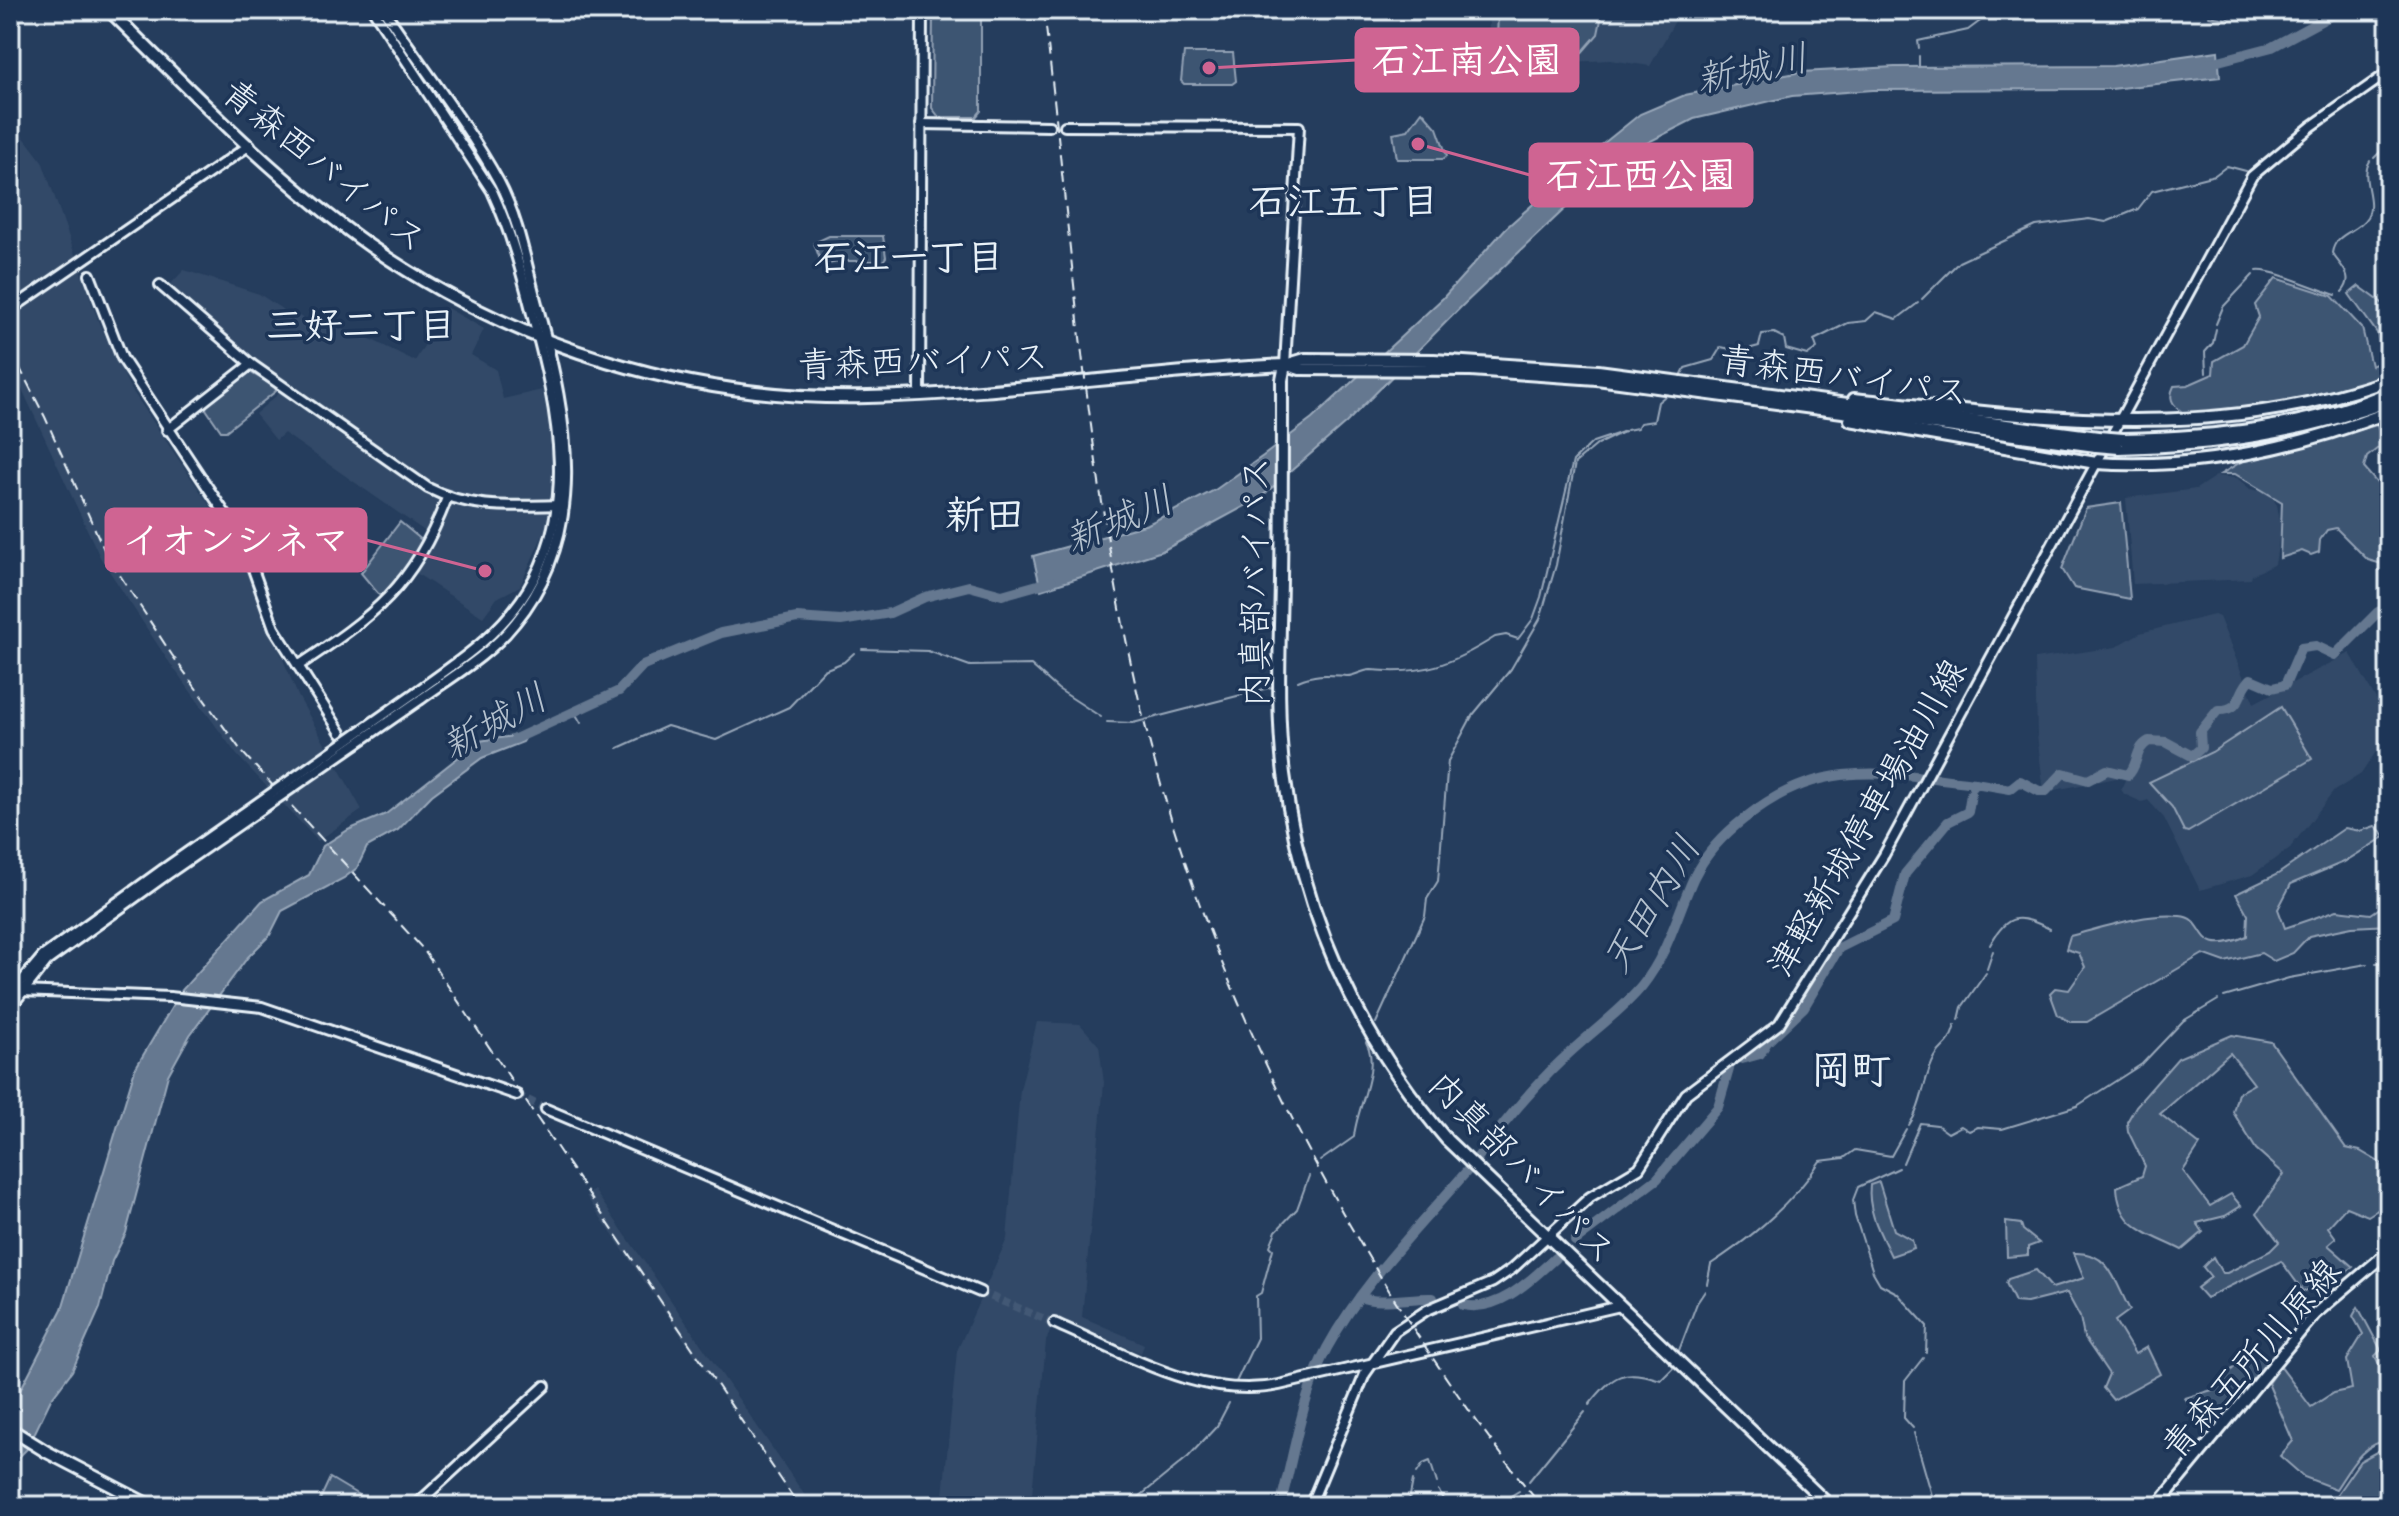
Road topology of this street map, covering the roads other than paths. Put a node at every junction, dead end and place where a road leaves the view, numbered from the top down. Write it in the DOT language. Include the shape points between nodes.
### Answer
graph roads {
  1 [pos="109,10"];
  2 [pos="373,10"];
  3 [pos="384,10"];
  4 [pos="922,10"];
  5 [pos="2389,72"];
  6 [pos="921,124"];
  7 [pos="1049,126"];
  8 [pos="1065,126"];
  9 [pos="250,145"];
  10 [pos="90,275"];
  11 [pos="160,285"];
  12 [pos="10,310"];
  13 [pos="543,339"];
  14 [pos="251,364"];
  15 [pos="1285,365"];
  16 [pos="2389,380"];
  17 [pos="1756,392"];
  18 [pos="2389,392"];
  19 [pos="920,395"];
  20 [pos="1733,397"];
  21 [pos="2389,401"];
  22 [pos="2389,412"];
  23 [pos="2118,422"];
  24 [pos="167,430"];
  25 [pos="2097,442"];
  26 [pos="2121,444"];
  27 [pos="2096,463"];
  28 [pos="447,498"];
  29 [pos="562,505"];
  30 [pos="298,666"];
  31 [pos="341,733"];
  32 [pos="164,873"];
  33 [pos="21,991"];
  34 [pos="10,995"];
  35 [pos="10,1008"];
  36 [pos="517,1095"];
  37 [pos="546,1109"];
  38 [pos="1548,1237"];
  39 [pos="2389,1251"];
  40 [pos="980,1292"];
  41 [pos="1620,1306"];
  42 [pos="1054,1323"];
  43 [pos="1371,1364"];
  44 [pos="545,1386"];
  45 [pos="10,1429"];
  46 [pos="151,1506"];
  47 [pos="415,1506"];
  48 [pos="1310,1506"];
  49 [pos="1830,1506"];
  50 [pos="2157,1506"];
  1 -- 9 [label="highway, 青森西バイパス"];
  2 -- 13 [label="street" via="492,191"];
  3 -- 13 [label="street" via="499,183 518,226"];
  4 -- 6 [label="street"];
  5 -- 23 [label="street, 津軽新城停車場油川線" via="2252,176"];
  6 -- 7 [label="street"];
  6 -- 19 [label="street"];
  8 -- 15 [label="street" via="1299,127"];
  9 -- 12 [label="street"];
  9 -- 13 [label="highway, 青森西バイパス" via="370,246 450,296"];
  10 -- 24 [label="street" via="122,358"];
  11 -- 14 [label="street"];
  13 -- 19 [label="highway, 青森西バイパス" via="635,370 756,392"];
  13 -- 29 [label="street" via="567,435"];
  14 -- 24 [label="street"];
  14 -- 28 [label="street"];
  15 -- 17 [label="highway, 青森西バイパス" via="1305,359 1422,359 1598,371"];
  15 -- 19 [label="highway, 青森西バイパス"];
  15 -- 20 [label="highway, 青森西バイパス" via="1597,379"];
  15 -- 38 [label="highway, 内真部バイパス" via="1283,763 1298,853 1316,915 1347,991 1402,1084 1447,1140"];
  16 -- 23 [label="highway" via="2270,412"];
  17 -- 23 [label="highway"];
  17 -- 25 [label="highway, 青森西バイパス"];
  18 -- 26 [label="highway, 青森西バイパス" via="2316,417 2251,431"];
  20 -- 25 [label="highway, 青森西バイパス"];
  20 -- 27 [label="highway"];
  21 -- 26 [label="highway, 青森西バイパス" via="2336,420 2237,441"];
  22 -- 27 [label="highway" via="2292,445 2221,459 2136,466"];
  23 -- 27 [label="street, 津軽新城停車場油川線"];
  24 -- 30 [label="street" via="242,542 274,628"];
  25 -- 26 [label="highway, 青森西バイパス, bridge"];
  27 -- 38 [label="street, 津軽新城停車場油川線" via="1884,855 1779,1024 1686,1094 1639,1168 1590,1197"];
  28 -- 29 [label="street" via="484,506"];
  28 -- 30 [label="street" via="431,539 397,590 359,625"];
  29 -- 32 [label="street, bridge" via="550,563 515,623 487,652"];
  30 -- 31 [label="street"];
  32 -- 33 [label="street" via="62,948"];
  32 -- 34 [label="street" via="43,956"];
  33 -- 35 [label="street"];
  33 -- 36 [label="street" via="262,1007"];
  37 -- 40 [label="street"];
  38 -- 41 [label="highway, 内真部バイパス"];
  38 -- 43 [label="street, 津軽新城停車場油川線" via="1493,1282 1402,1325"];
  39 -- 50 [label="main road, 青森五所川原線" via="2315,1314"];
  41 -- 43 [label="street"];
  41 -- 49 [label="highway, 内真部バイパス"];
  42 -- 43 [label="street" via="1192,1382 1221,1389 1262,1389"];
  43 -- 48 [label="street, 津軽新城停車場油川線"];
  44 -- 47 [label="street"];
  45 -- 46 [label="highway"];
}
